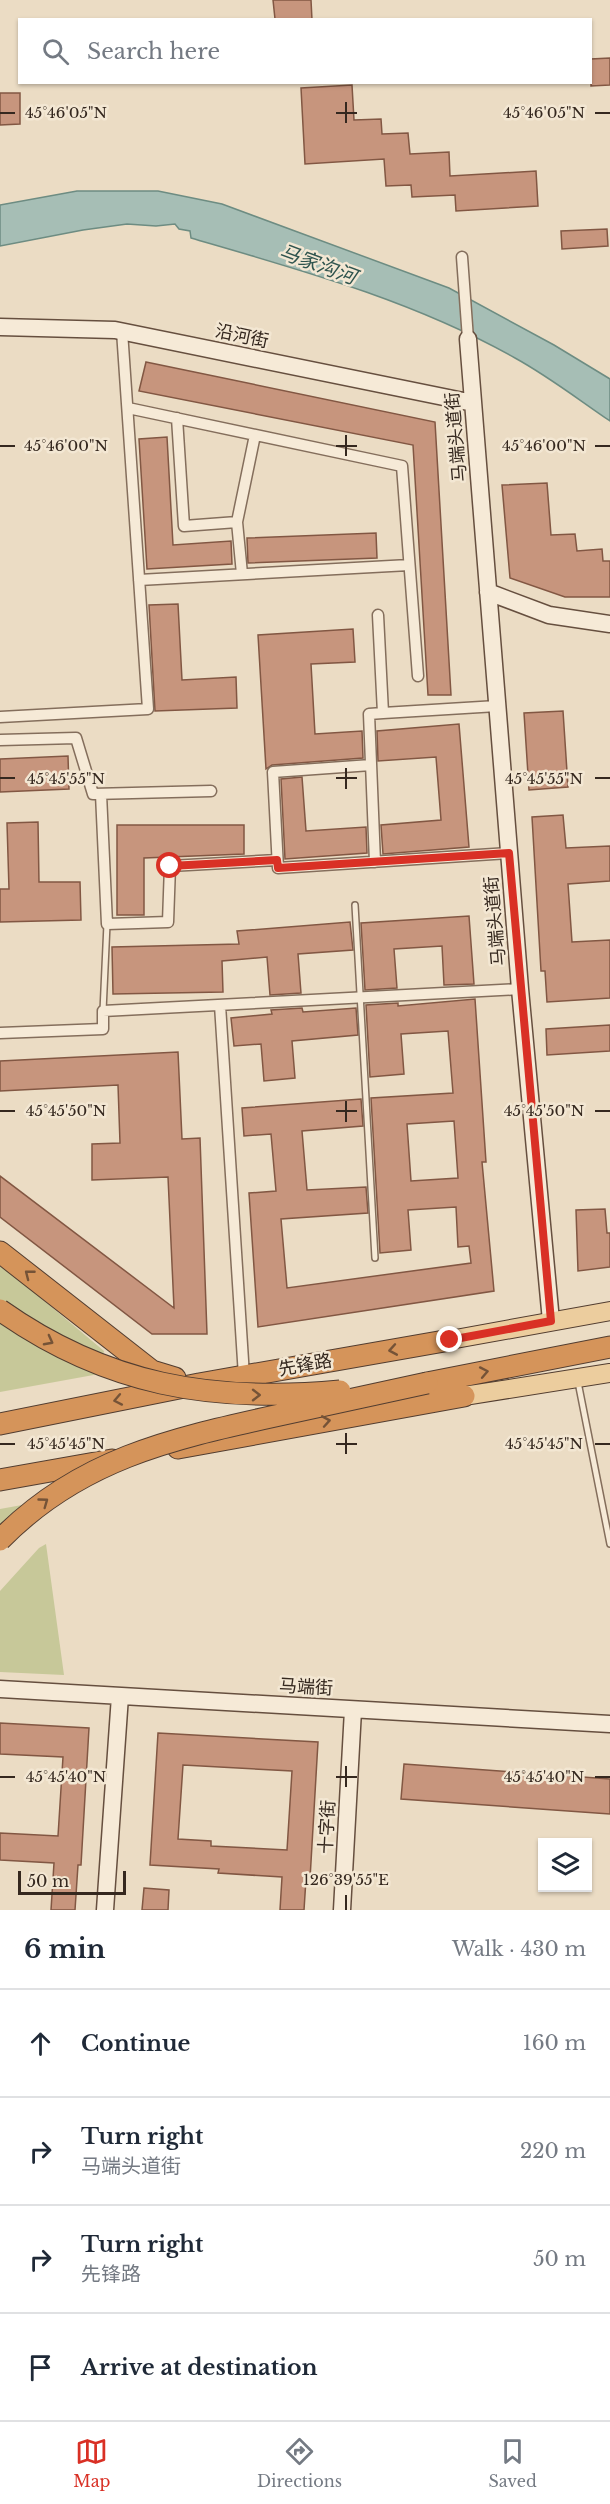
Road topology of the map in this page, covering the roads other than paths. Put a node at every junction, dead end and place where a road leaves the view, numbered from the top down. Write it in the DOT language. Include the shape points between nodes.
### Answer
graph roads {
  1 [pos="462,256"];
  2 [pos="0,327"];
  3 [pos="122,331"];
  4 [pos="468,339"];
  5 [pos="473,403"];
  6 [pos="128,408"];
  7 [pos="177,418"];
  8 [pos="255,435"];
  9 [pos="237,522"];
  10 [pos="409,565"];
  11 [pos="243,574"];
  12 [pos="139,580"];
  13 [pos="488,592"];
  14 [pos="378,615"];
  15 [pos="610,624"];
  16 [pos="418,676"];
  17 [pos="497,706"];
  18 [pos="383,713"];
  19 [pos="0,717"];
  20 [pos="0,740"];
  21 [pos="371,765"];
  22 [pos="211,791"];
  23 [pos="101,794"];
  24 [pos="509,853"];
  25 [pos="277,860"];
  26 [pos="375,862"];
  27 [pos="355,905"];
  28 [pos="107,924"];
  29 [pos="520,989"];
  30 [pos="360,998"];
  31 [pos="220,1005"];
  32 [pos="103,1011"];
  33 [pos="0,1033"];
  34 [pos="0,1252"];
  35 [pos="375,1258"];
  36 [pos="0,1310"];
  37 [pos="610,1311"];
  38 [pos="551,1321"];
  39 [pos="450,1340"];
  40 [pos="610,1347"];
  41 [pos="610,1372"];
  42 [pos="244,1376"];
  43 [pos="577,1378"];
  44 [pos="427,1383"];
  45 [pos="199,1384"];
  46 [pos="464,1396"];
  47 [pos="0,1424"];
  48 [pos="0,1480"];
  49 [pos="0,1540"];
  50 [pos="610,1544"];
  51 [pos="0,1689"];
  52 [pos="120,1696"];
  53 [pos="353,1710"];
  54 [pos="610,1724"];
  55 [pos="105,1910"];
  56 [pos="342,1910"];
  1 -- 4 [label="street"];
  2 -- 3 [label="street, 沿河街"];
  3 -- 5 [label="street, 沿河街"];
  3 -- 6 [label="street"];
  4 -- 5 [label="street, 马端头道街"];
  5 -- 13 [label="street, 马端头道街"];
  6 -- 7 [label="street"];
  6 -- 12 [label="street"];
  7 -- 8 [label="street"];
  7 -- 9 [label="street" via="184,526"];
  8 -- 9 [label="street"];
  8 -- 10 [label="street" via="402,466"];
  9 -- 11 [label="street"];
  10 -- 11 [label="street"];
  10 -- 16 [label="street"];
  11 -- 12 [label="street"];
  12 -- 19 [label="street" via="148,709"];
  13 -- 15 [label="street" via="549,615"];
  13 -- 17 [label="street, 马端头道街"];
  14 -- 18 [label="street"];
  17 -- 18 [label="street"];
  17 -- 24 [label="street, 马端头道街"];
  18 -- 21 [label="street" via="369,714"];
  20 -- 23 [label="street" via="76,738 93,794"];
  21 -- 25 [label="street" via="273,772"];
  21 -- 26 [label="street"];
  22 -- 23 [label="street"];
  23 -- 28 [label="street"];
  24 -- 26 [label="street"];
  24 -- 29 [label="street, 马端头道街"];
  25 -- 26 [label="street" via="278,868"];
  25 -- 28 [label="street" via="170,866 168,922"];
  27 -- 30 [label="lane"];
  28 -- 32 [label="lane"];
  29 -- 30 [label="street"];
  29 -- 38 [label="street, 马端头道街"];
  30 -- 31 [label="street"];
  30 -- 35 [label="lane"];
  31 -- 32 [label="street"];
  31 -- 42 [label="street"];
  32 -- 33 [label="street" via="103,1029"];
  45 -- 34 [label="highway, one-way" via="152,1371"];
  36 -- 44 [label="highway, one-way, bridge" via="75,1354 122,1373 171,1386 253,1395"];
  37 -- 38 [label="main road, 先锋路"];
  38 -- 39 [label="main road, 先锋路"];
  39 -- 42 [label="highway, 先锋路, one-way"];
  44 -- 40 [label="highway, one-way"];
  41 -- 43 [label="main road"];
  42 -- 45 [label="highway, 先锋路"];
  43 -- 46 [label="main road"];
  43 -- 50 [label="lane"];
  49 -- 44 [label="highway, one-way, bridge" via="41,1504 74,1482 145,1448"];
  45 -- 47 [label="highway, 先锋路, one-way"];
  48 -- 46 [label="highway, one-way"];
  51 -- 52 [label="street, 马端街"];
  52 -- 53 [label="street, 马端街"];
  52 -- 55 [label="street"];
  53 -- 54 [label="street, 马端街"];
  53 -- 56 [label="street, 十字街"];
}
